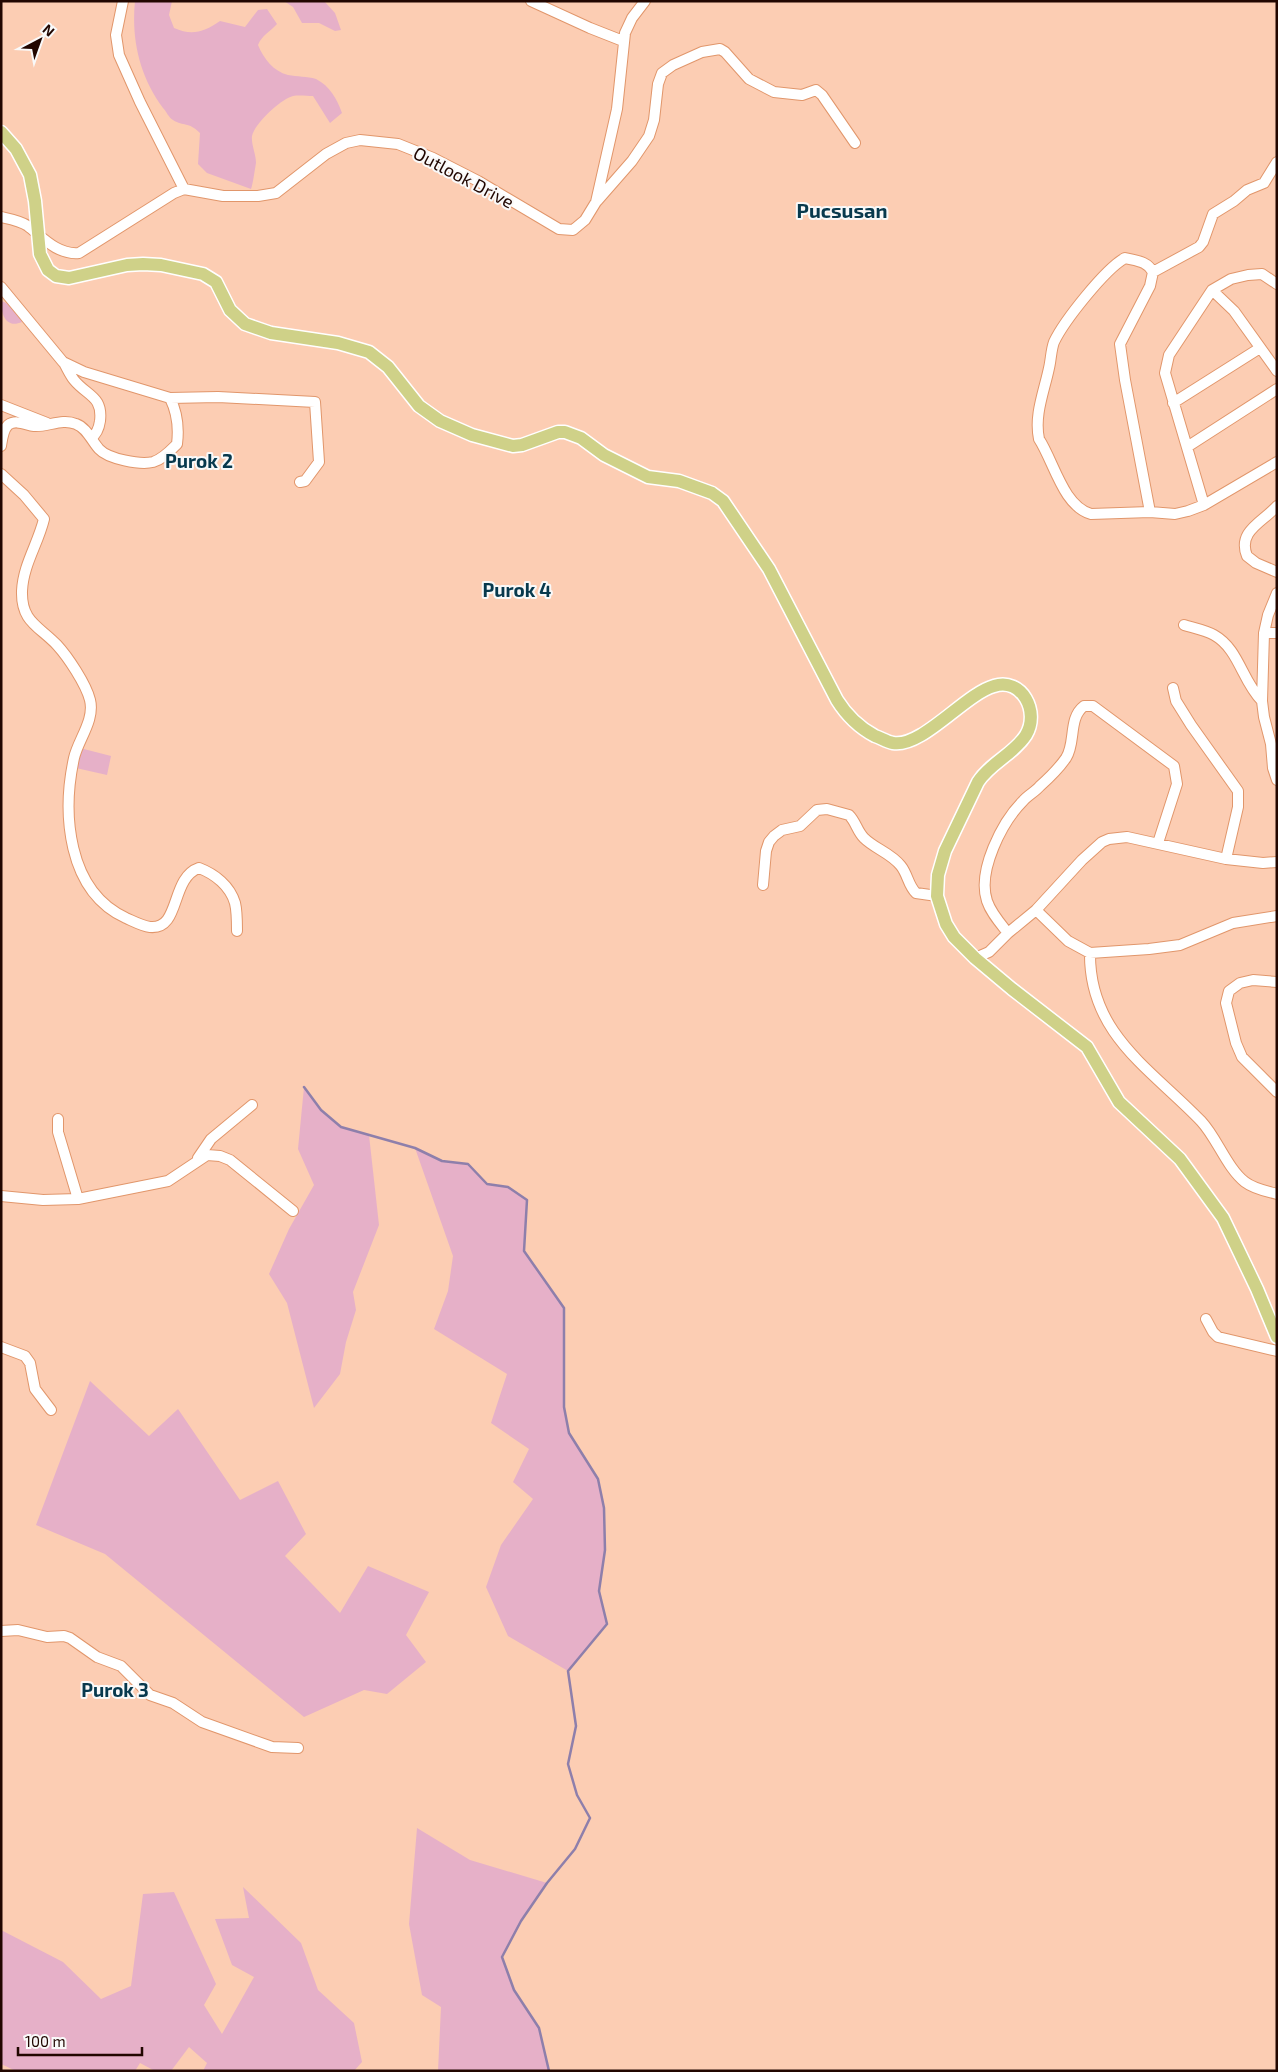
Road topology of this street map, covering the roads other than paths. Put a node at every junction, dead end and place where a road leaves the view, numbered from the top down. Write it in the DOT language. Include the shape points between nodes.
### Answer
graph roads {
  1 [pos="123,1"];
  2 [pos="531,1"];
  3 [pos="644,1"];
  4 [pos="623,41"];
  5 [pos="1,132"];
  6 [pos="855,143"];
  7 [pos="1277,162"];
  8 [pos="184,189"];
  9 [pos="596,202"];
  10 [pos="1,217"];
  11 [pos="40,237"];
  12 [pos="1153,272"];
  13 [pos="1277,284"];
  14 [pos="1,287"];
  15 [pos="1212,290"];
  16 [pos="1260,348"];
  17 [pos="63,362"];
  18 [pos="1277,371"];
  19 [pos="1277,389"];
  20 [pos="170,398"];
  21 [pos="1173,403"];
  22 [pos="1,405"];
  23 [pos="47,423"];
  24 [pos="91,438"];
  25 [pos="1,446"];
  26 [pos="1187,447"];
  27 [pos="1277,462"];
  28 [pos="1,474"];
  29 [pos="300,482"];
  30 [pos="1204,505"];
  31 [pos="1277,506"];
  32 [pos="1150,512"];
  33 [pos="1277,572"];
  34 [pos="1277,593"];
  35 [pos="1184,625"];
  36 [pos="1264,633"];
  37 [pos="1277,633"];
  38 [pos="1173,688"];
  39 [pos="1262,701"];
  40 [pos="1277,780"];
  41 [pos="1158,843"];
  42 [pos="1226,859"];
  43 [pos="1277,862"];
  44 [pos="763,885"];
  45 [pos="937,896"];
  46 [pos="1036,910"];
  47 [pos="1277,916"];
  48 [pos="238,931"];
  49 [pos="1008,933"];
  50 [pos="990,952"];
  51 [pos="1090,953"];
  52 [pos="975,958"];
  53 [pos="986,967"];
  54 [pos="1277,982"];
  55 [pos="1277,1092"];
  56 [pos="252,1105"];
  57 [pos="58,1119"];
  58 [pos="196,1161"];
  59 [pos="1277,1194"];
  60 [pos="1,1196"];
  61 [pos="78,1199"];
  62 [pos="293,1211"];
  63 [pos="1206,1319"];
  64 [pos="1277,1337"];
  65 [pos="1,1347"];
  66 [pos="1277,1351"];
  67 [pos="51,1410"];
  68 [pos="1,1631"];
  69 [pos="298,1748"];
  1 -- 8 [label="street" via="116,35 119,55"];
  2 -- 4 [label="street"];
  3 -- 4 [label="street, Outlook Drive" via="632,18"];
  4 -- 9 [label="street, Outlook Drive" via="617,109"];
  5 -- 11 [label="main road" via="16,149 30,174"];
  6 -- 9 [label="street" via="816,90 802,95 774,92 749,79 725,52 712,50 673,65 662,73 649,136"];
  7 -- 12 [label="street" via="1264,183 1247,190 1213,214 1199,247"];
  8 -- 9 [label="street, Outlook Drive" via="223,196 276,193 334,149 360,140 398,144 433,158 559,229 573,230 585,220"];
  8 -- 11 [label="street" via="79,253 67,253"];
  10 -- 11 [label="street" via="26,225"];
  11 -- 45 [label="main road" via="42,262 56,276 70,278 142,264 180,268 211,278 230,310 246,324 271,333 338,343 370,352 382,360 419,406 454,429 513,446 565,432 648,477 680,481 712,493 730,509 769,569 847,716 882,739 892,743 908,740 995,685 1018,690 1028,701 1031,724 1018,745 984,772 978,782 945,851 938,875"];
  12 -- 32 [label="street" via="1150,286 1120,344"];
  12 -- 32 [label="street" via="1150,266 1125,258 1083,301 1053,345 1037,416 1039,439 1070,500 1082,511 1091,514"];
  13 -- 15 [label="street" via="1262,274 1248,275 1231,279"];
  14 -- 17 [label="street"];
  15 -- 16 [label="street" via="1234,312"];
  15 -- 21 [label="street" via="1168,355 1166,373"];
  16 -- 18 [label="street"];
  16 -- 21 [label="street"];
  17 -- 20 [label="street" via="84,372"];
  17 -- 24 [label="street" via="74,380 99,402 100,425"];
  19 -- 26 [label="street"];
  20 -- 24 [label="street" via="177,420 178,444 163,457 152,462 116,459 98,448"];
  20 -- 29 [label="street" via="225,397 315,402 318,462 305,481"];
  21 -- 26 [label="street"];
  22 -- 23 [label="street"];
  23 -- 24 [label="street" via="75,423"];
  23 -- 25 [label="street" via="34,426 14,422 4,430"];
  26 -- 30 [label="street"];
  27 -- 30 [label="street"];
  28 -- 48 [label="street" via="44,519 27,562 22,590 27,617 59,647 90,701 86,729 74,756 70,787 70,833 77,864 96,895 109,908 151,927 168,920 189,872 199,868 212,873 226,886 235,903"];
  30 -- 32 [label="street" via="1175,514"];
  31 -- 33 [label="street" via="1251,529 1244,543 1247,556"];
  34 -- 36 [label="street"];
  35 -- 39 [label="street" via="1224,642 1251,689"];
  36 -- 37 [label="street"];
  36 -- 39 [label="street"];
  38 -- 42 [label="street" via="1176,701 1190,725 1238,792 1238,807"];
  39 -- 40 [label="street" via="1271,744 1272,768"];
  41 -- 42 [label="street"];
  41 -- 46 [label="street" via="1127,837 1102,842"];
  41 -- 49 [label="street" via="1177,784 1174,766 1093,706 1084,706 1074,721 1068,755 1013,812 994,846 985,880 986,896 991,910"];
  42 -- 43 [label="street"];
  44 -- 45 [label="street" via="769,842 782,830 800,826 817,810 827,809 849,815 862,836 900,864 916,893"];
  45 -- 52 [label="main road" via="946,924"];
  46 -- 49 [label="street"];
  46 -- 51 [label="street" via="1068,941"];
  47 -- 51 [label="street" via="1233,923 1180,944"];
  49 -- 50 [label="street"];
  50 -- 52 [label="street"];
  50 -- 53 [label="street"];
  51 -- 59 [label="street" via="1093,991 1104,1018 1117,1037 1142,1066 1202,1122 1244,1182"];
  52 -- 53 [label="main road"];
  53 -- 64 [label="main road" via="1088,1046 1119,1102 1180,1159 1223,1218"];
  54 -- 55 [label="street" via="1253,980 1240,983 1229,991 1226,1003 1242,1057"];
  56 -- 58 [label="street" via="211,1139"];
  57 -- 61 [label="street" via="58,1132"];
  58 -- 61 [label="street" via="168,1181"];
  58 -- 62 [label="street" via="208,1155 230,1160"];
  60 -- 61 [label="street"];
  63 -- 66 [label="street" via="1218,1337"];
  65 -- 67 [label="street" via="26,1356 35,1389"];
  68 -- 69 [label="street" via="18,1630 47,1637 70,1638 97,1658 121,1666 150,1696 173,1703 202,1722 272,1747"];
}
